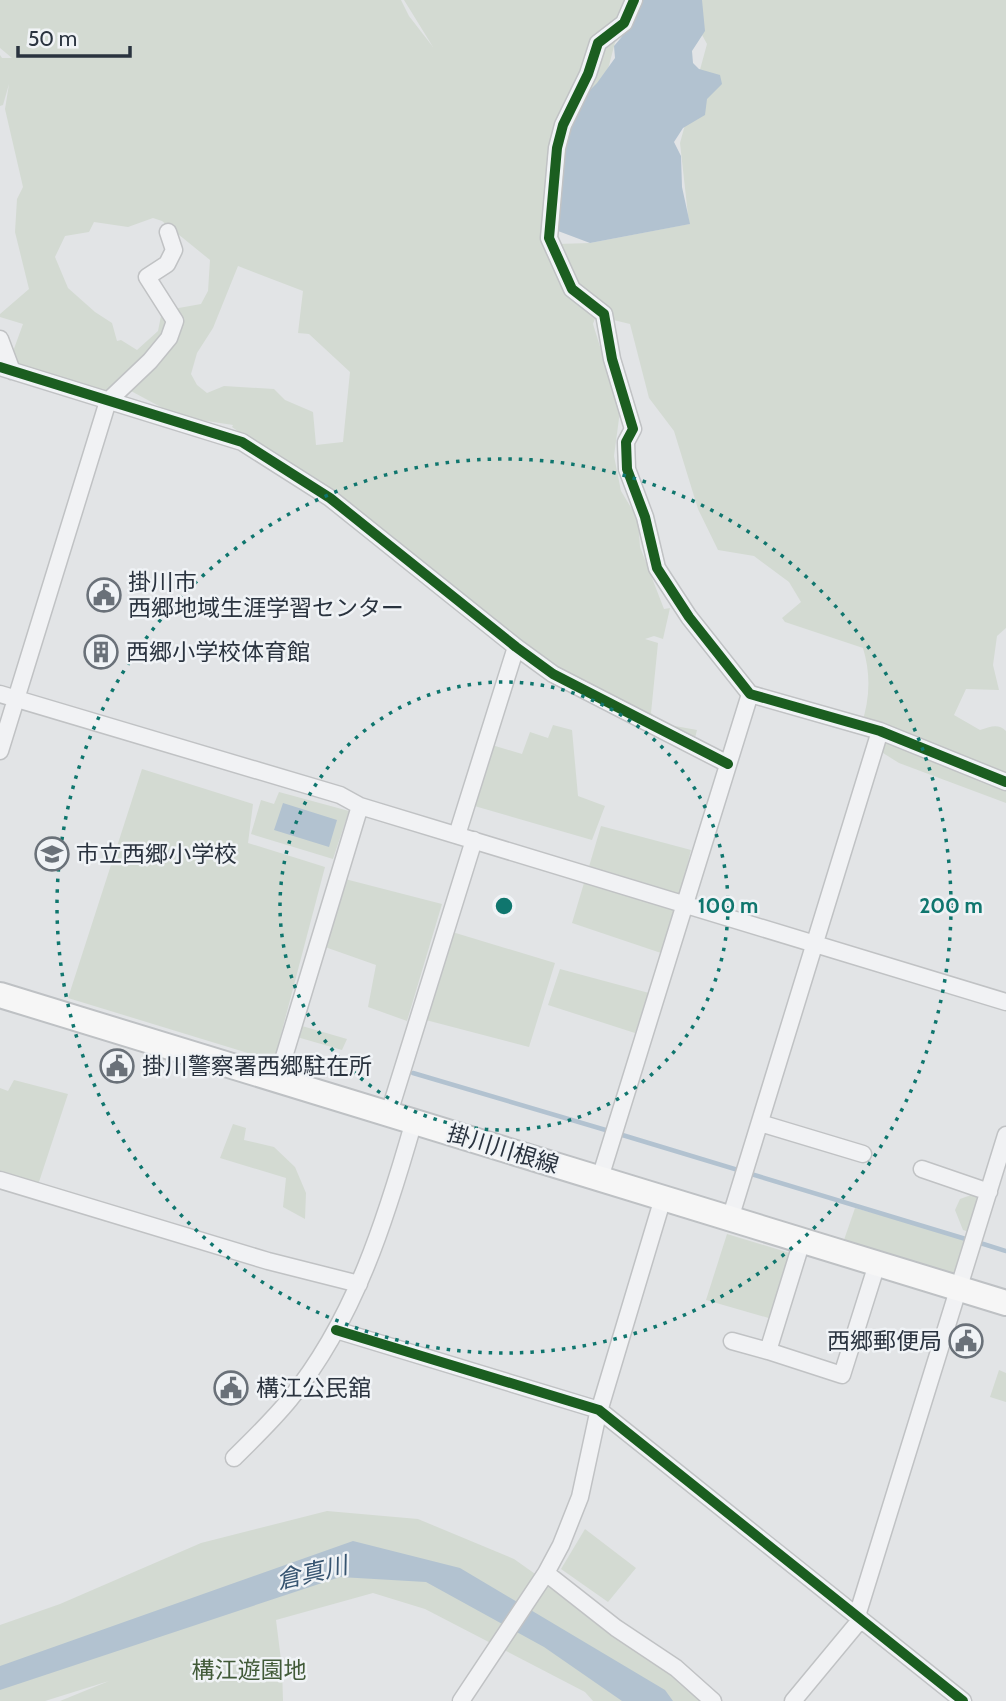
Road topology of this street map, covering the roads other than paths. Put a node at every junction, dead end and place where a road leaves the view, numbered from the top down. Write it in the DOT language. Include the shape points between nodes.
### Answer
graph roads {
  1 [pos="634,0"];
  2 [pos="168,232"];
  3 [pos="0,339"];
  4 [pos="6,369"];
  5 [pos="108,401"];
  6 [pos="516,647"];
  7 [pos="750,694"];
  8 [pos="8,696"];
  9 [pos="880,731"];
  10 [pos="0,751"];
  11 [pos="728,764"];
  12 [pos="1006,782"];
  13 [pos="360,806"];
  14 [pos="457,835"];
  15 [pos="474,840"];
  16 [pos="684,904"];
  17 [pos="815,944"];
  18 [pos="0,995"];
  19 [pos="1006,1002"];
  20 [pos="277,1080"];
  21 [pos="389,1114"];
  22 [pos="414,1121"];
  23 [pos="760,1123"];
  24 [pos="1006,1135"];
  25 [pos="863,1154"];
  26 [pos="922,1168"];
  27 [pos="600,1178"];
  28 [pos="0,1180"];
  29 [pos="989,1192"];
  30 [pos="663,1198"];
  31 [pos="730,1219"];
  32 [pos="802,1241"];
  33 [pos="877,1264"];
  34 [pos="359,1284"];
  35 [pos="960,1289"];
  36 [pos="1006,1303"];
  37 [pos="336,1330"];
  38 [pos="732,1341"];
  39 [pos="768,1351"];
  40 [pos="599,1410"];
  41 [pos="234,1458"];
  42 [pos="544,1576"];
  43 [pos="859,1618"];
  44 [pos="461,1701"];
  45 [pos="713,1701"];
  46 [pos="793,1701"];
  47 [pos="963,1701"];
  1 -- 7 [label="street" via="624,23 598,43 563,125 549,238 572,289 604,314 633,429 626,442 627,469 657,568"];
  2 -- 5 [label="street" via="174,250 167,264 147,277 175,321 172,330 150,361"];
  3 -- 4 [label="street"];
  4 -- 5 [label="street"];
  5 -- 6 [label="street" via="242,442 281,464"];
  5 -- 8 [label="street"];
  6 -- 11 [label="street" via="553,674"];
  6 -- 14 [label="street"];
  7 -- 9 [label="street"];
  7 -- 11 [label="street"];
  8 -- 10 [label="street"];
  8 -- 13 [label="street" via="340,794"];
  9 -- 12 [label="street"];
  9 -- 17 [label="street"];
  11 -- 16 [label="street"];
  13 -- 14 [label="street"];
  13 -- 20 [label="street"];
  14 -- 15 [label="street"];
  15 -- 16 [label="street"];
  15 -- 21 [label="street"];
  16 -- 17 [label="street"];
  16 -- 27 [label="street"];
  17 -- 19 [label="street"];
  17 -- 23 [label="street"];
  18 -- 20 [label="main road, 掛川川根線"];
  20 -- 21 [label="main road, 掛川川根線"];
  21 -- 22 [label="main road, 掛川川根線"];
  22 -- 27 [label="main road, 掛川川根線"];
  22 -- 34 [label="street" via="381,1230"];
  23 -- 25 [label="street"];
  23 -- 31 [label="street"];
  24 -- 29 [label="street"];
  26 -- 29 [label="street"];
  27 -- 30 [label="main road, 掛川川根線"];
  28 -- 34 [label="street"];
  29 -- 35 [label="street"];
  30 -- 31 [label="main road, 掛川川根線"];
  30 -- 40 [label="street"];
  31 -- 32 [label="main road, 掛川川根線"];
  32 -- 33 [label="main road, 掛川川根線"];
  32 -- 39 [label="street"];
  33 -- 35 [label="main road, 掛川川根線"];
  33 -- 39 [label="street" via="842,1375"];
  34 -- 37 [label="street"];
  35 -- 36 [label="main road, 掛川川根線"];
  35 -- 43 [label="street"];
  37 -- 40 [label="street"];
  37 -- 41 [label="street" via="289,1400"];
  38 -- 39 [label="street"];
  40 -- 42 [label="street" via="580,1497"];
  40 -- 43 [label="street"];
  42 -- 44 [label="street"];
  42 -- 45 [label="street" via="676,1668"];
  43 -- 46 [label="street"];
  43 -- 47 [label="street"];
}
